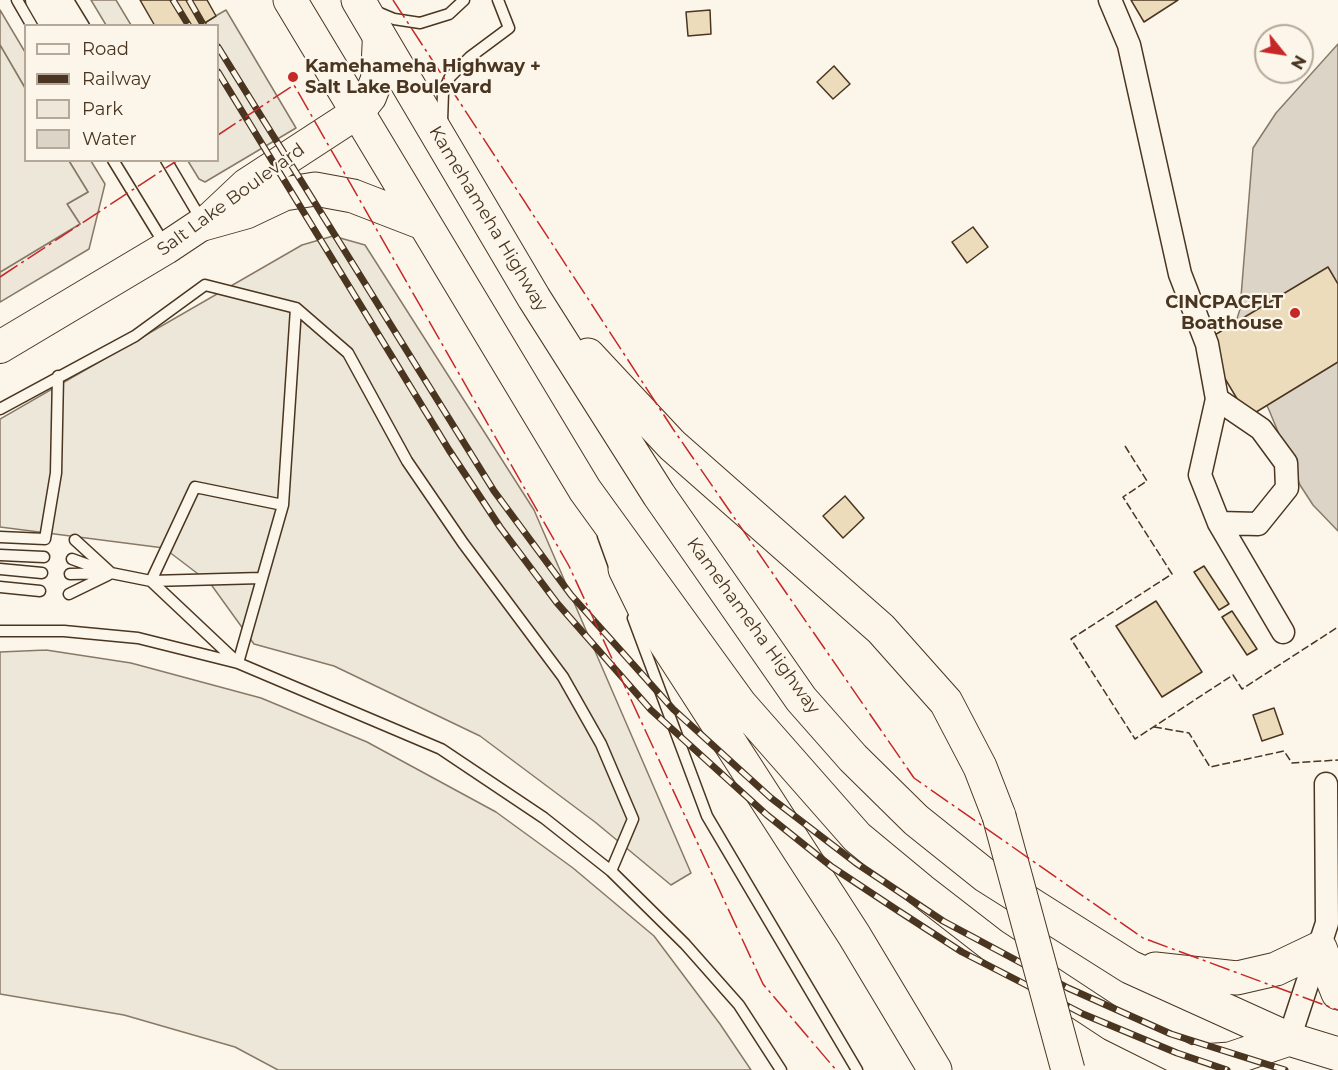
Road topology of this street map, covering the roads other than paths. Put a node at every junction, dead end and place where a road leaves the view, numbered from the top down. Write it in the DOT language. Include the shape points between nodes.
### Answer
graph roads {
  1 [pos="17,0"];
  2 [pos="37,0"];
  3 [pos="56,0"];
  4 [pos="69,0"];
  5 [pos="290,0"];
  6 [pos="358,0"];
  7 [pos="464,0"];
  8 [pos="498,0"];
  9 [pos="1110,0"];
  10 [pos="31,24"];
  11 [pos="51,24"];
  12 [pos="70,24"];
  13 [pos="83,24"];
  14 [pos="380,35"];
  15 [pos="358,112"];
  16 [pos="114,162"];
  17 [pos="167,162"];
  18 [pos="455,164"];
  19 [pos="423,223"];
  20 [pos="203,224"];
  21 [pos="166,248"];
  22 [pos="534,298"];
  23 [pos="296,308"];
  24 [pos="0,347"];
  25 [pos="58,376"];
  26 [pos="1217,399"];
  27 [pos="0,410"];
  28 [pos="585,490"];
  29 [pos="283,505"];
  30 [pos="1219,523"];
  31 [pos="0,537"];
  32 [pos="75,540"];
  33 [pos="0,555"];
  34 [pos="44,557"];
  35 [pos="72,559"];
  36 [pos="0,569"];
  37 [pos="42,573"];
  38 [pos="111,573"];
  39 [pos="70,574"];
  40 [pos="261,578"];
  41 [pos="151,581"];
  42 [pos="0,587"];
  43 [pos="40,591"];
  44 [pos="69,594"];
  45 [pos="0,631"];
  46 [pos="1283,632"];
  47 [pos="238,663"];
  48 [pos="1326,784"];
  49 [pos="611,871"];
  50 [pos="1320,948"];
  51 [pos="1130,967"];
  52 [pos="1338,993"];
  53 [pos="1289,1039"];
  54 [pos="1338,1054"];
  55 [pos="1199,1066"];
  56 [pos="782,1070"];
  57 [pos="857,1070"];
  58 [pos="935,1070"];
  59 [pos="1068,1070"];
  1 -- 10 [label="lane"];
  2 -- 11 [label="street"];
  3 -- 12 [label="street"];
  4 -- 13 [label="lane"];
  5 -- 15 [label="main road"];
  6 -- 7 [label="lane" via="394,19 420,23 449,14"];
  6 -- 14 [label="main road, Kamehameha Highway"];
  8 -- 18 [label="lane" via="509,28 457,69 443,92 442,131"];
  9 -- 26 [label="street" via="1129,45 1180,274 1207,344"];
  14 -- 15 [label="main road, Salt Lake Boulevard" via="377,79"];
  14 -- 18 [label="main road, Kamehameha Highway"];
  15 -- 19 [label="main road"];
  15 -- 20 [label="main road, Salt Lake Boulevard" via="246,185"];
  16 -- 21 [label="lane"];
  17 -- 20 [label="lane"];
  18 -- 22 [label="main road, Kamehameha Highway"];
  19 -- 20 [label="main road" via="353,196 308,189"];
  19 -- 28 [label="main road"];
  20 -- 21 [label="main road, Salt Lake Boulevard"];
  21 -- 24 [label="main road, Salt Lake Boulevard"];
  22 -- 51 [label="main road, Kamehameha Highway" via="680,524 801,699 853,758 916,820 986,876"];
  22 -- 59 [label="main road, bridge" via="672,445 881,629 946,702 980,767 999,816"];
  23 -- 25 [label="lane" via="205,285 135,336"];
  23 -- 29 [label="lane"];
  23 -- 49 [label="lane" via="348,353 407,461 563,677 602,744 633,819"];
  25 -- 27 [label="lane"];
  25 -- 31 [label="lane" via="56,473 45,539"];
  26 -- 30 [label="street" via="1200,474"];
  26 -- 30 [label="street" via="1260,429 1286,463 1287,488 1258,524"];
  28 -- 55 [label="main road" via="740,705 857,837 992,945 1112,1023"];
  28 -- 57 [label="lane" via="707,816"];
  28 -- 58 [label="main road" via="648,616 854,935"];
  29 -- 40 [label="lane"];
  29 -- 41 [label="lane" via="195,488"];
  30 -- 46 [label="street"];
  32 -- 38 [label="lane"];
  33 -- 34 [label="lane"];
  35 -- 38 [label="lane"];
  36 -- 37 [label="lane"];
  38 -- 39 [label="lane"];
  38 -- 41 [label="lane"];
  38 -- 44 [label="lane"];
  40 -- 41 [label="lane"];
  40 -- 47 [label="lane"];
  41 -- 47 [label="lane"];
  42 -- 43 [label="lane"];
  45 -- 47 [label="lane" via="64,631 138,638"];
  47 -- 49 [label="lane" via="441,749 544,818"];
  48 -- 50 [label="street" via="1327,923"];
  49 -- 56 [label="lane" via="685,944 739,1005"];
  50 -- 51 [label="main road" via="1276,969 1237,978"];
  50 -- 52 [label="main road"];
  50 -- 53 [label="street"];
  51 -- 53 [label="main road, Kamehameha Highway"];
  53 -- 54 [label="main road, Kamehameha Highway"];
  53 -- 55 [label="main road"];
}
